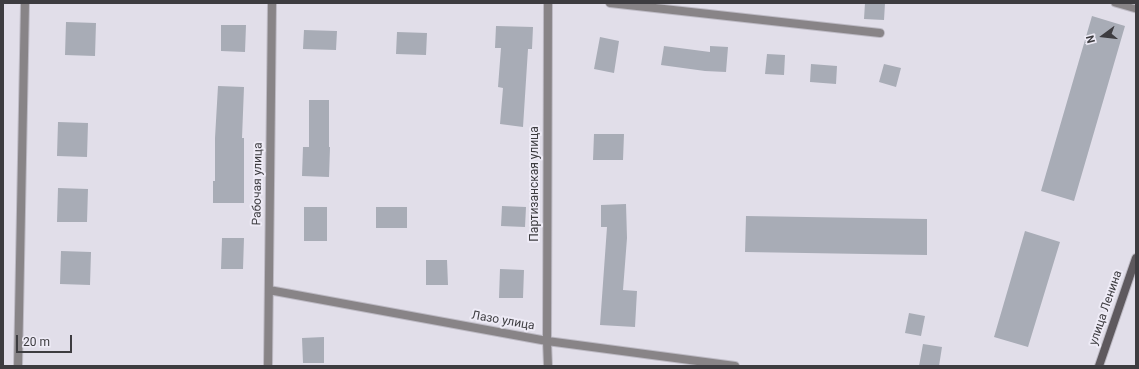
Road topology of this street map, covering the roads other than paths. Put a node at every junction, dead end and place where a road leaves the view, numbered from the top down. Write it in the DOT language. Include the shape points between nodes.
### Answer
graph roads {
  1 [pos="25,3"];
  2 [pos="272,3"];
  3 [pos="548,3"];
  4 [pos="610,3"];
  5 [pos="1115,3"];
  6 [pos="1136,9"];
  7 [pos="880,33"];
  8 [pos="1136,258"];
  9 [pos="269,290"];
  10 [pos="547,341"];
  11 [pos="18,366"];
  12 [pos="268,366"];
  13 [pos="548,366"];
  14 [pos="735,366"];
  15 [pos="1099,366"];
  1 -- 11 [label="street"];
  2 -- 9 [label="street, Рабочая улица"];
  3 -- 10 [label="street, Партизанская улица"];
  4 -- 7 [label="street"];
  5 -- 6 [label="lane"];
  8 -- 15 [label="main road, улица Ленина"];
  9 -- 10 [label="street, Лазо улица"];
  9 -- 12 [label="street, Рабочая улица"];
  10 -- 13 [label="street, Партизанская улица"];
  10 -- 14 [label="street, Лазо улица"];
}
